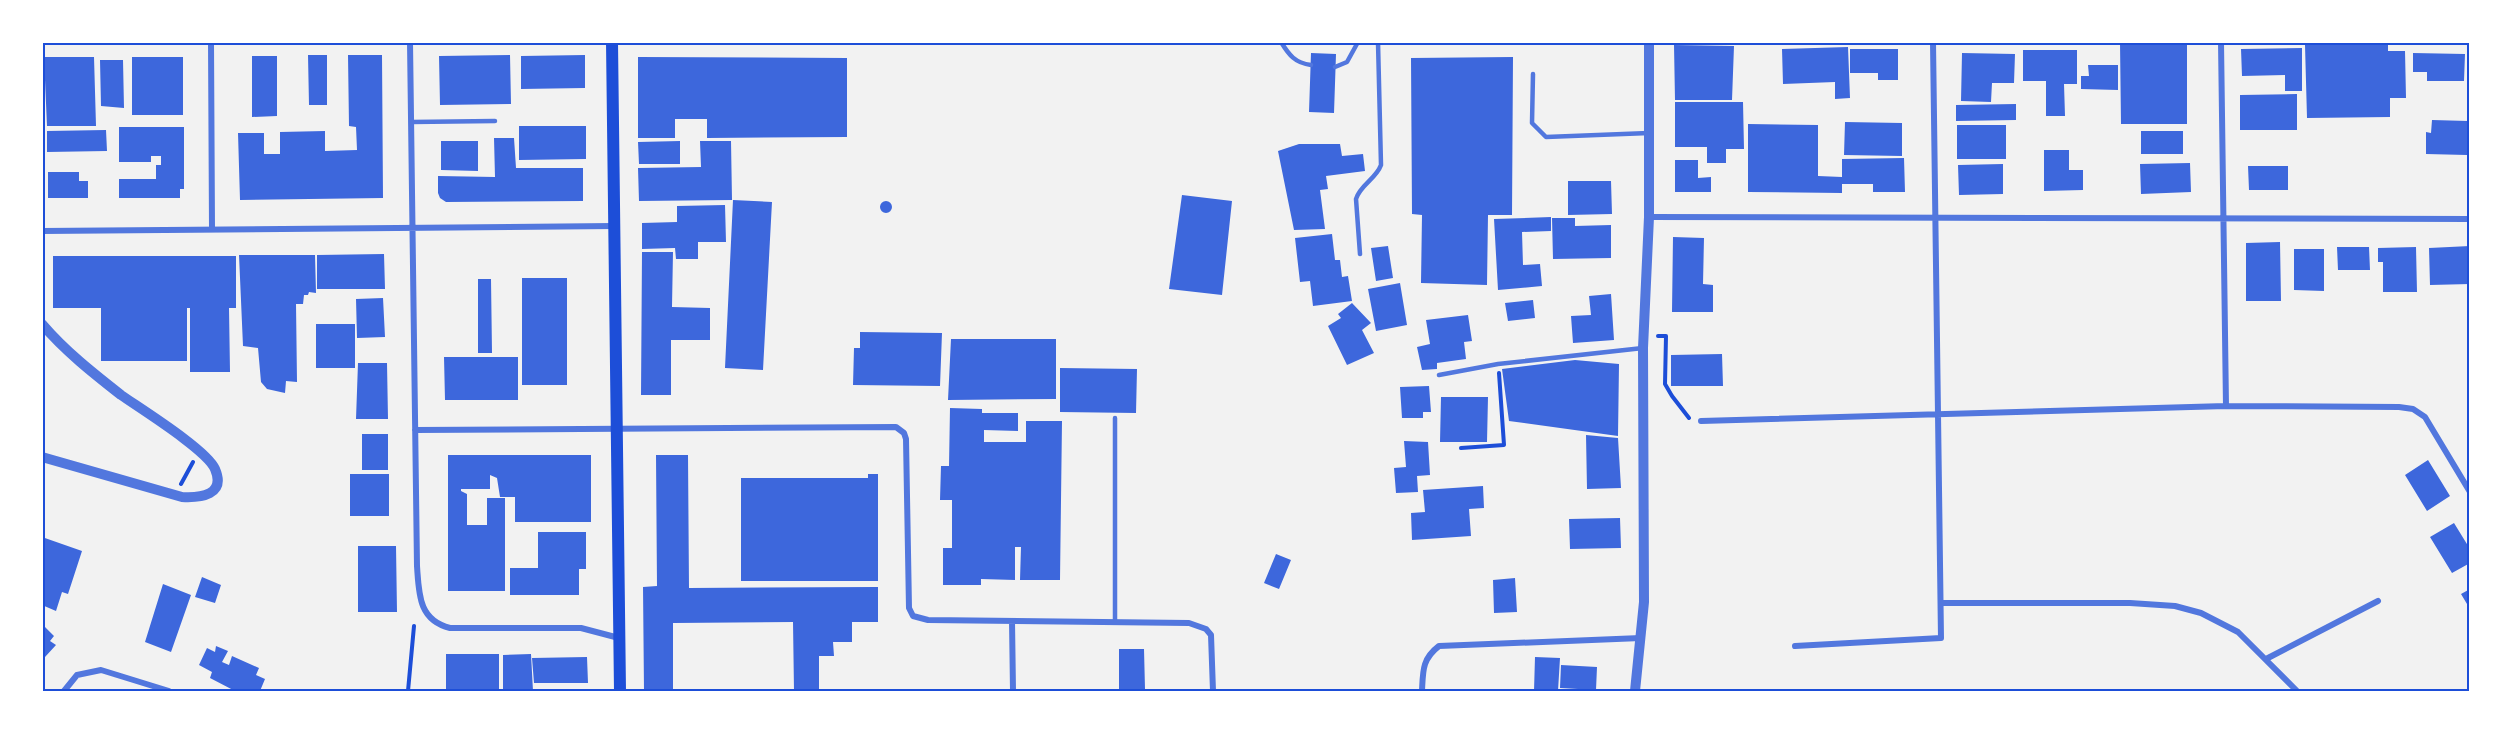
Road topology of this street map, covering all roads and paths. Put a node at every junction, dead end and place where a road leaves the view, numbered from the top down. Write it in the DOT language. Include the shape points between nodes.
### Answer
graph roads {
  1 [pos="211,42"];
  2 [pos="410,42"];
  3 [pos="612,42"];
  4 [pos="1281,42"];
  5 [pos="1358,42"];
  6 [pos="1378,42"];
  7 [pos="1649,42"];
  8 [pos="1933,42"];
  9 [pos="2221,42"];
  10 [pos="1311,65"];
  11 [pos="1335,67"];
  12 [pos="1533,74"];
  13 [pos="495,121"];
  14 [pos="411,122"];
  15 [pos="1649,133"];
  16 [pos="1649,218"];
  17 [pos="1936,218"];
  18 [pos="2224,218"];
  19 [pos="2470,219"];
  20 [pos="614,226"];
  21 [pos="411,228"];
  22 [pos="213,230"];
  23 [pos="42,231"];
  24 [pos="1360,254"];
  25 [pos="42,324"];
  26 [pos="1658,336"];
  27 [pos="1643,348"];
  28 [pos="1498,364"];
  29 [pos="1439,375"];
  30 [pos="2226,406"];
  31 [pos="1940,414"];
  32 [pos="1115,418"];
  33 [pos="1701,421"];
  34 [pos="616,428"];
  35 [pos="415,430"];
  36 [pos="1461,448"];
  37 [pos="42,457"];
  38 [pos="195,457"];
  39 [pos="180,486"];
  40 [pos="2470,492"];
  41 [pos="2378,601"];
  42 [pos="1942,603"];
  43 [pos="1012,621"];
  44 [pos="1115,622"];
  45 [pos="414,626"];
  46 [pos="619,638"];
  47 [pos="1642,638"];
  48 [pos="1795,646"];
  49 [pos="2266,659"];
  50 [pos="64,691"];
  51 [pos="169,691"];
  52 [pos="408,691"];
  53 [pos="620,691"];
  54 [pos="1013,691"];
  55 [pos="1213,691"];
  56 [pos="1422,691"];
  57 [pos="1635,691"];
  58 [pos="2297,691"];
  1 -- 22 [label="street"];
  2 -- 14 [label="street"];
  3 -- 20 [label="main road"];
  4 -- 10 [label="lane" via="1293,59"];
  5 -- 11 [label="lane" via="1347,62"];
  6 -- 24 [label="lane" via="1381,165 1356,199"];
  7 -- 15 [label="street"];
  8 -- 17 [label="street"];
  9 -- 18 [label="street"];
  12 -- 15 [label="lane" via="1532,123 1546,137"];
  13 -- 14 [label="lane"];
  14 -- 21 [label="street"];
  15 -- 16 [label="street"];
  16 -- 17 [label="street"];
  16 -- 27 [label="street"];
  17 -- 18 [label="street"];
  17 -- 31 [label="street"];
  18 -- 19 [label="street"];
  18 -- 30 [label="street"];
  20 -- 21 [label="street"];
  20 -- 34 [label="main road"];
  21 -- 22 [label="street"];
  21 -- 35 [label="street"];
  22 -- 23 [label="street"];
  25 -- 37 [label="street" via="75,358 198,451 215,470 217,483 206,496 182,496"];
  26 -- 33 [label="path" via="1666,336 1665,384 1692,421"];
  27 -- 28 [label="lane"];
  27 -- 47 [label="street"];
  28 -- 29 [label="lane"];
  28 -- 36 [label="path" via="1504,445"];
  30 -- 31 [label="street"];
  30 -- 40 [label="street" via="2413,409 2425,417"];
  31 -- 33 [label="street"];
  31 -- 42 [label="street"];
  32 -- 44 [label="lane"];
  34 -- 35 [label="street"];
  34 -- 43 [label="street" via="885,426 901,430 906,439 909,608 913,616 921,620"];
  34 -- 46 [label="main road"];
  35 -- 46 [label="street" via="419,595 427,614 450,628 581,628"];
  38 -- 39 [label="path"];
  41 -- 49 [label="street"];
  42 -- 48 [label="street" via="1941,638"];
  42 -- 49 [label="street" via="2175,606 2218,620 2245,638"];
  43 -- 44 [label="street"];
  43 -- 54 [label="street"];
  44 -- 55 [label="street" via="1189,623 1206,629 1211,636"];
  45 -- 52 [label="path"];
  46 -- 53 [label="main road"];
  47 -- 56 [label="street" via="1438,646 1423,664"];
  47 -- 57 [label="street"];
  49 -- 58 [label="street"];
  50 -- 51 [label="street" via="77,675 102,670"];
}
